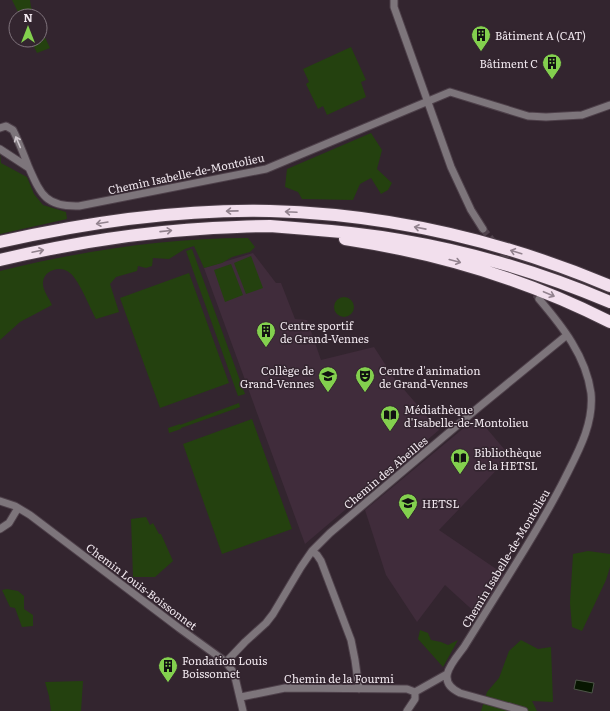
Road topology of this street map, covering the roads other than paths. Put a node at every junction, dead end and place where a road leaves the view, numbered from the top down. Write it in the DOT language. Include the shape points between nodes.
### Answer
graph roads {
  1 [pos="394,0"];
  2 [pos="427,100"];
  3 [pos="610,105"];
  4 [pos="0,128"];
  5 [pos="0,149"];
  6 [pos="29,168"];
  7 [pos="483,229"];
  8 [pos="270,230"];
  9 [pos="0,242"];
  10 [pos="0,260"];
  11 [pos="610,286"];
  12 [pos="539,299"];
  13 [pos="610,302"];
  14 [pos="610,322"];
  15 [pos="567,335"];
  16 [pos="0,501"];
  17 [pos="18,508"];
  18 [pos="0,529"];
  19 [pos="312,551"];
  20 [pos="226,662"];
  21 [pos="447,674"];
  22 [pos="359,689"];
  23 [pos="414,692"];
  24 [pos="241,697"];
  25 [pos="243,711"];
  26 [pos="407,711"];
  27 [pos="524,711"];
  1 -- 2 [label="street" via="394,7"];
  2 -- 3 [label="street, Chemin Isabelle-de-Montolieu" via="450,92 528,116 546,117 582,115"];
  2 -- 6 [label="street, Chemin Isabelle-de-Montolieu" via="266,169 79,206 66,207 46,198 38,190"];
  2 -- 7 [label="street" via="456,179"];
  6 -- 4 [label="street, Chemin Isabelle-de-Montolieu, one-way" via="13,130 6,126"];
  5 -- 6 [label="street"];
  10 -- 8 [label="highway, one-way" via="123,236 212,228"];
  8 -- 13 [label="highway" via="336,231 384,236 449,249 532,272"];
  8 -- 14 [label="highway, one-way" via="348,240 453,261 522,283"];
  11 -- 9 [label="highway, one-way" via="530,256 446,233 312,213 199,212 144,217 74,227"];
  12 -- 15 [label="street, Chemin Isabelle-de-Montolieu"];
  15 -- 19 [label="street, Chemin des Abeilles" via="330,532"];
  15 -- 21 [label="street, Chemin Isabelle-de-Montolieu" via="579,355 591,394 589,419 582,446 537,530"];
  16 -- 17 [label="street, Chemin Louis-Boissonnet"];
  17 -- 18 [label="street" via="9,523"];
  17 -- 20 [label="street, Chemin Louis-Boissonnet"];
  19 -- 20 [label="street, Chemin des Abeilles" via="266,622"];
  19 -- 22 [label="street" via="321,561 351,640"];
  20 -- 24 [label="street, Chemin Louis-Boissonnet" via="234,673"];
  21 -- 23 [label="street"];
  21 -- 27 [label="street" via="448,684 455,691"];
  22 -- 23 [label="street, Chemin de la Fourmi"];
  22 -- 24 [label="street, Chemin de la Fourmi" via="285,688"];
  23 -- 26 [label="street" via="415,699"];
  24 -- 25 [label="street, Chemin Louis-Boissonnet"];
}
